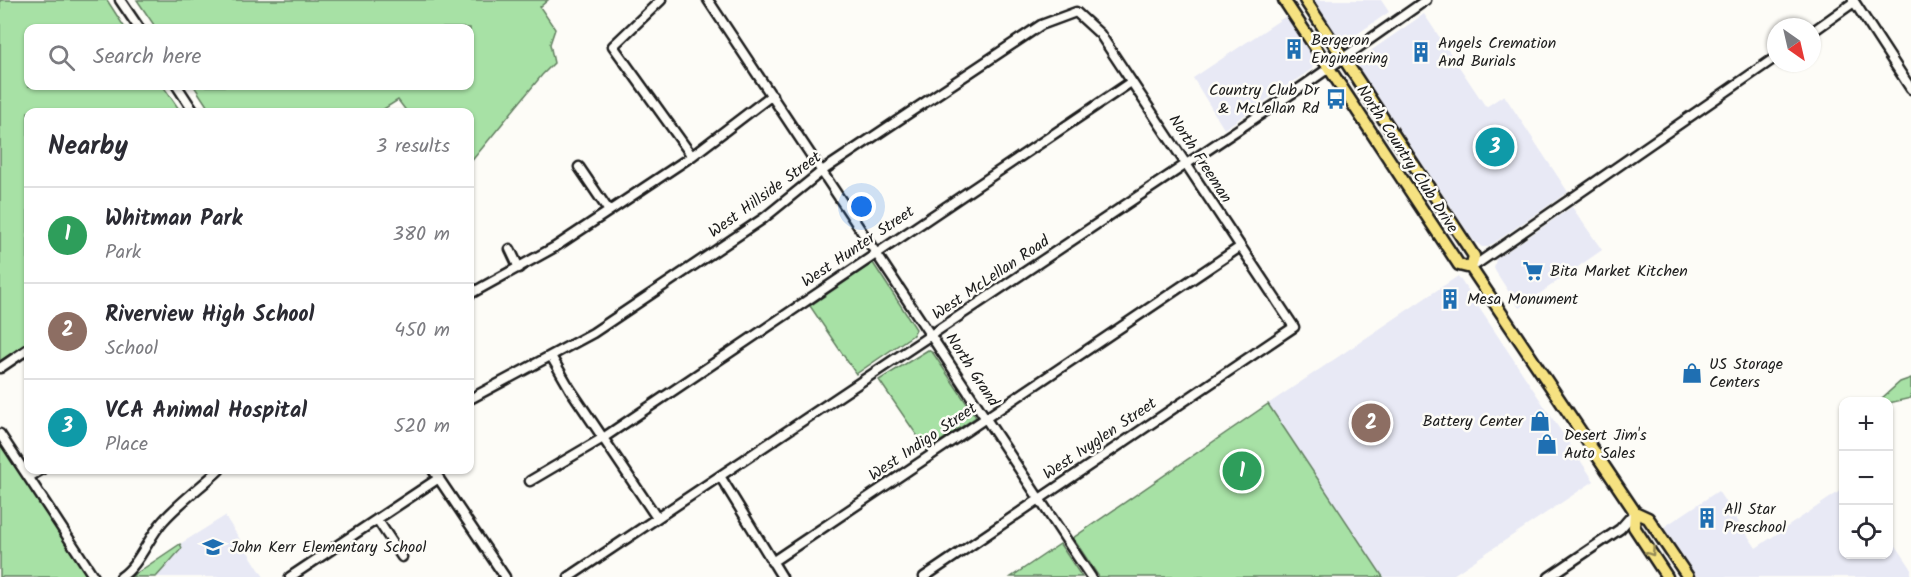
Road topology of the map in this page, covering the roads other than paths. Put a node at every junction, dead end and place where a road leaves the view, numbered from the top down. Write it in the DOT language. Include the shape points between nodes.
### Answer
graph roads {
  1 [pos="120,0"];
  2 [pos="661,0"];
  3 [pos="708,0"];
  4 [pos="1284,0"];
  5 [pos="1305,0"];
  6 [pos="1426,0"];
  7 [pos="1853,1"];
  8 [pos="1076,12"];
  9 [pos="136,24"];
  10 [pos="1821,25"];
  11 [pos="1343,58"];
  12 [pos="1767,63"];
  13 [pos="1329,68"];
  14 [pos="1131,82"];
  15 [pos="1911,89"];
  16 [pos="180,90"];
  17 [pos="772,95"];
  18 [pos="191,108"];
  19 [pos="692,156"];
  20 [pos="1186,164"];
  21 [pos="579,167"];
  22 [pos="822,171"];
  23 [pos="609,211"];
  24 [pos="1240,247"];
  25 [pos="510,249"];
  26 [pos="876,252"];
  27 [pos="519,268"];
  28 [pos="1471,268"];
  29 [pos="474,292"];
  30 [pos="1294,327"];
  31 [pos="932,336"];
  32 [pos="24,352"];
  33 [pos="551,356"];
  34 [pos="0,368"];
  35 [pos="474,397"];
  36 [pos="986,418"];
  37 [pos="0,434"];
  38 [pos="603,438"];
  39 [pos="24,470"];
  40 [pos="27,474"];
  41 [pos="34,474"];
  42 [pos="215,474"];
  43 [pos="436,474"];
  44 [pos="720,476"];
  45 [pos="29,477"];
  46 [pos="439,478"];
  47 [pos="530,480"];
  48 [pos="1039,498"];
  49 [pos="1635,512"];
  50 [pos="657,518"];
  51 [pos="377,519"];
  52 [pos="402,557"];
  53 [pos="772,562"];
  54 [pos="94,577"];
  55 [pos="121,577"];
  56 [pos="290,577"];
  57 [pos="505,577"];
  58 [pos="569,577"];
  59 [pos="782,577"];
  60 [pos="924,577"];
  61 [pos="1091,577"];
  62 [pos="1549,577"];
  63 [pos="1668,577"];
  64 [pos="1688,577"];
  1 -- 9 [label="street"];
  2 -- 19 [label="street" via="613,46"];
  3 -- 17 [label="street, North Grand"];
  4 -- 13 [label="main road, North Country Club Drive"];
  5 -- 11 [label="main road, North Country Club Drive"];
  6 -- 11 [label="street, West McLellan Road"];
  7 -- 10 [label="street"];
  7 -- 15 [label="street"];
  8 -- 14 [label="street, North Freeman" via="1100,34"];
  8 -- 22 [label="street, West Hillside Street" via="1041,25"];
  11 -- 13 [label="street, West McLellan Road"];
  11 -- 28 [label="main road, North Country Club Drive" via="1474,256"];
  12 -- 28 [label="street"];
  13 -- 20 [label="street, West McLellan Road"];
  13 -- 28 [label="main road, North Country Club Drive" via="1459,265"];
  14 -- 20 [label="street, North Freeman"];
  14 -- 26 [label="street, West Hunter Street"];
  16 -- 18 [label="street"];
  17 -- 19 [label="street"];
  17 -- 22 [label="street, North Grand"];
  19 -- 23 [label="street"];
  20 -- 24 [label="street, North Freeman"];
  20 -- 31 [label="street, West McLellan Road"];
  21 -- 23 [label="street"];
  22 -- 26 [label="street, North Grand"];
  22 -- 33 [label="street, West Hillside Street" via="764,218 593,333"];
  23 -- 27 [label="street"];
  24 -- 30 [label="street, North Freeman"];
  24 -- 36 [label="street, West Indigo Street"];
  25 -- 27 [label="street"];
  26 -- 31 [label="street, North Grand"];
  26 -- 38 [label="street, West Hunter Street"];
  27 -- 29 [label="street"];
  28 -- 49 [label="main road, North Country Club Drive"];
  30 -- 48 [label="street, West Ivyglen Street"];
  31 -- 36 [label="street, North Grand"];
  31 -- 44 [label="street, West McLellan Road"];
  32 -- 34 [label="street"];
  33 -- 35 [label="street, West Hillside Street"];
  33 -- 38 [label="street"];
  36 -- 48 [label="street, North Grand"];
  36 -- 53 [label="street, West Indigo Street"];
  37 -- 39 [label="street"];
  38 -- 47 [label="street, West Hunter Street"];
  38 -- 50 [label="street"];
  40 -- 45 [label="street"];
  41 -- 45 [label="street"];
  42 -- 55 [label="street" via="164,520"];
  43 -- 46 [label="street"];
  44 -- 50 [label="street, West McLellan Road"];
  44 -- 53 [label="street"];
  45 -- 54 [label="street"];
  46 -- 51 [label="street"];
  46 -- 57 [label="street"];
  48 -- 60 [label="street, West Ivyglen Street"];
  48 -- 61 [label="street, North Grand"];
  49 -- 62 [label="street" via="1620,529"];
  49 -- 63 [label="main road, North Country Club Drive, one-way" via="1634,527"];
  49 -- 64 [label="main road, North Country Club Drive" via="1648,518"];
  50 -- 58 [label="street, West McLellan Road"];
  51 -- 52 [label="street"];
  51 -- 56 [label="street"];
  53 -- 59 [label="street"];
}
